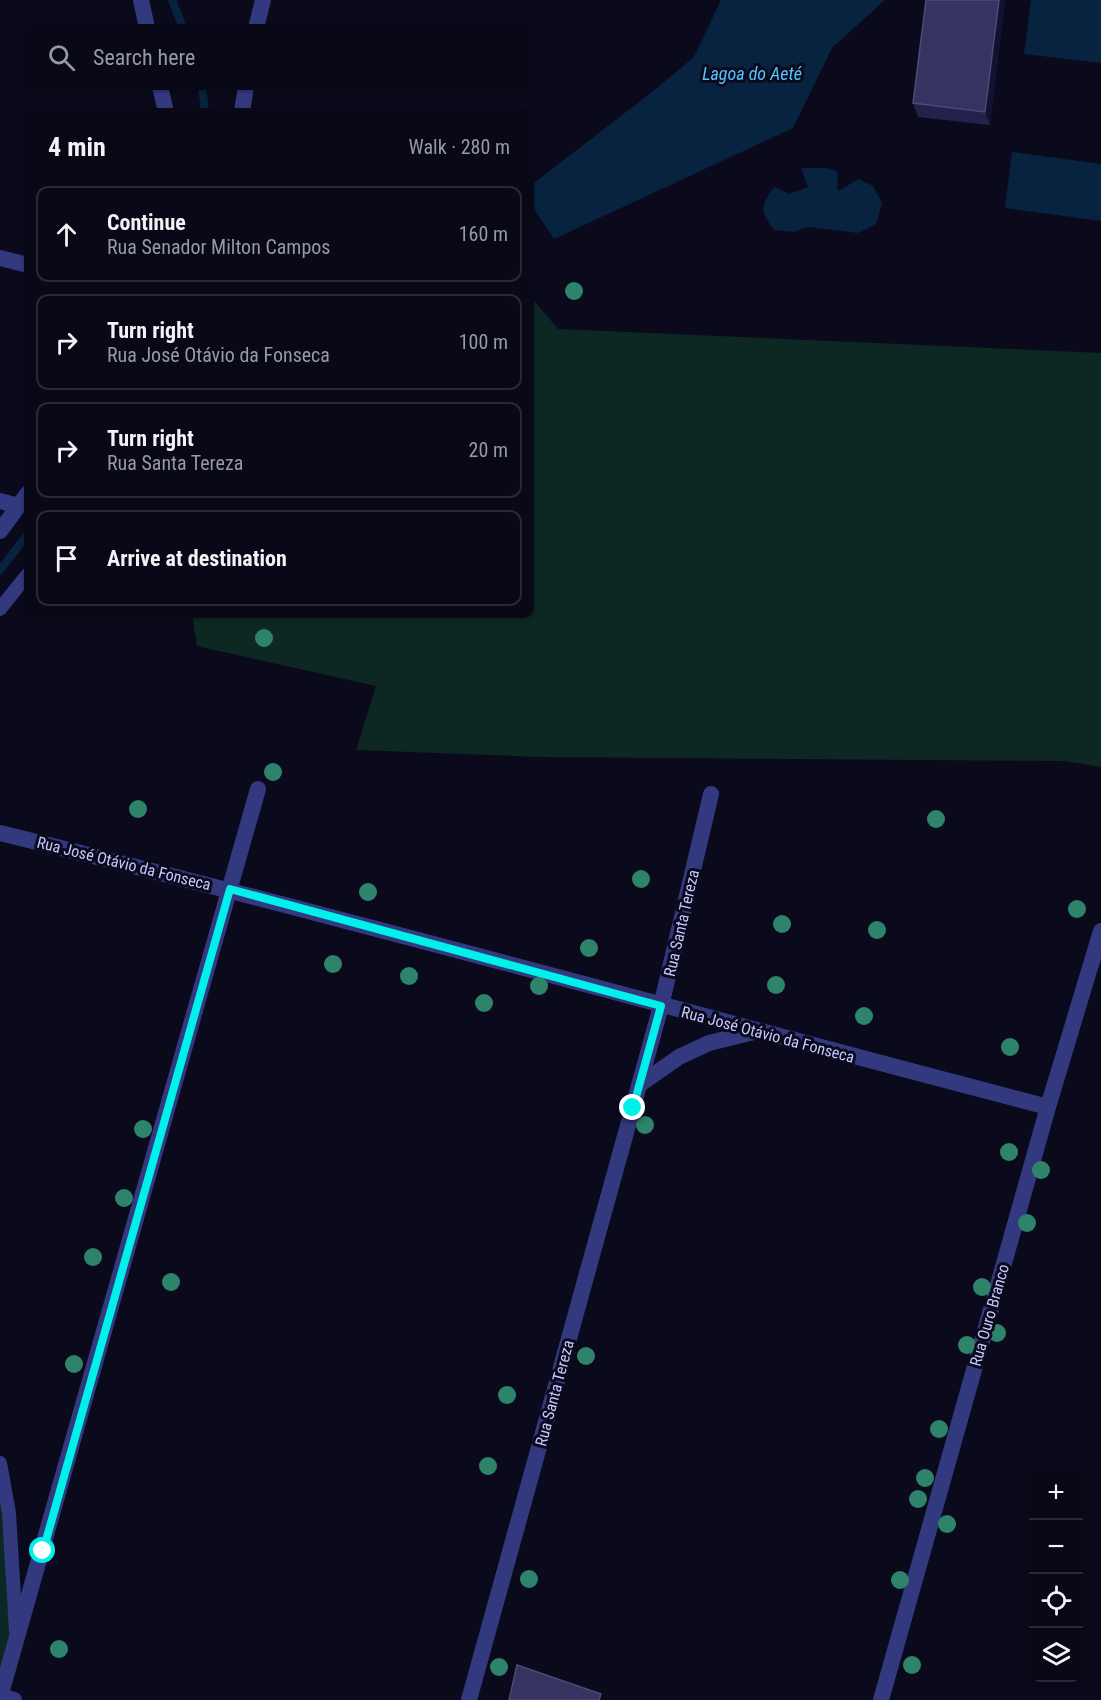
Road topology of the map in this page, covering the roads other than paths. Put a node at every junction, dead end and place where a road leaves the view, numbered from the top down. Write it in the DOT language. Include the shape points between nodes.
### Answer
graph roads {
  1 [pos="141,0"];
  2 [pos="263,0"];
  3 [pos="146,24"];
  4 [pos="257,24"];
  5 [pos="161,90"];
  6 [pos="245,90"];
  7 [pos="165,108"];
  8 [pos="243,108"];
  9 [pos="0,258"];
  10 [pos="24,264"];
  11 [pos="24,500"];
  12 [pos="0,501"];
  13 [pos="0,531"];
  14 [pos="24,579"];
  15 [pos="0,609"];
  16 [pos="258,789"];
  17 [pos="711,794"];
  18 [pos="0,833"];
  19 [pos="230,889"];
  20 [pos="1101,931"];
  21 [pos="661,1006"];
  22 [pos="757,1031"];
  23 [pos="639,1085"];
  24 [pos="1048,1107"];
  25 [pos="0,1463"];
  26 [pos="17,1642"];
  27 [pos="0,1696"];
  28 [pos="14,1700"];
  29 [pos="469,1700"];
  30 [pos="881,1700"];
  1 -- 3 [label="street"];
  2 -- 4 [label="street"];
  5 -- 7 [label="street"];
  6 -- 8 [label="street"];
  9 -- 10 [label="street"];
  11 -- 12 [label="street"];
  11 -- 13 [label="street"];
  14 -- 15 [label="lane"];
  16 -- 19 [label="street"];
  17 -- 21 [label="street, Rua Santa Tereza"];
  18 -- 19 [label="street, Rua José Otávio da Fonseca"];
  19 -- 21 [label="street, Rua José Otávio da Fonseca"];
  19 -- 26 [label="street"];
  20 -- 24 [label="street, Rua Ouro Branco"];
  21 -- 22 [label="street, Rua José Otávio da Fonseca"];
  21 -- 23 [label="street, Rua Santa Tereza"];
  22 -- 23 [label="street" via="709,1043 679,1057"];
  22 -- 24 [label="street, Rua José Otávio da Fonseca"];
  23 -- 29 [label="street, Rua Santa Tereza"];
  24 -- 30 [label="street, Rua Ouro Branco"];
  25 -- 26 [label="lane" via="9,1513"];
  26 -- 27 [label="street"];
  27 -- 28 [label="street"];
}
